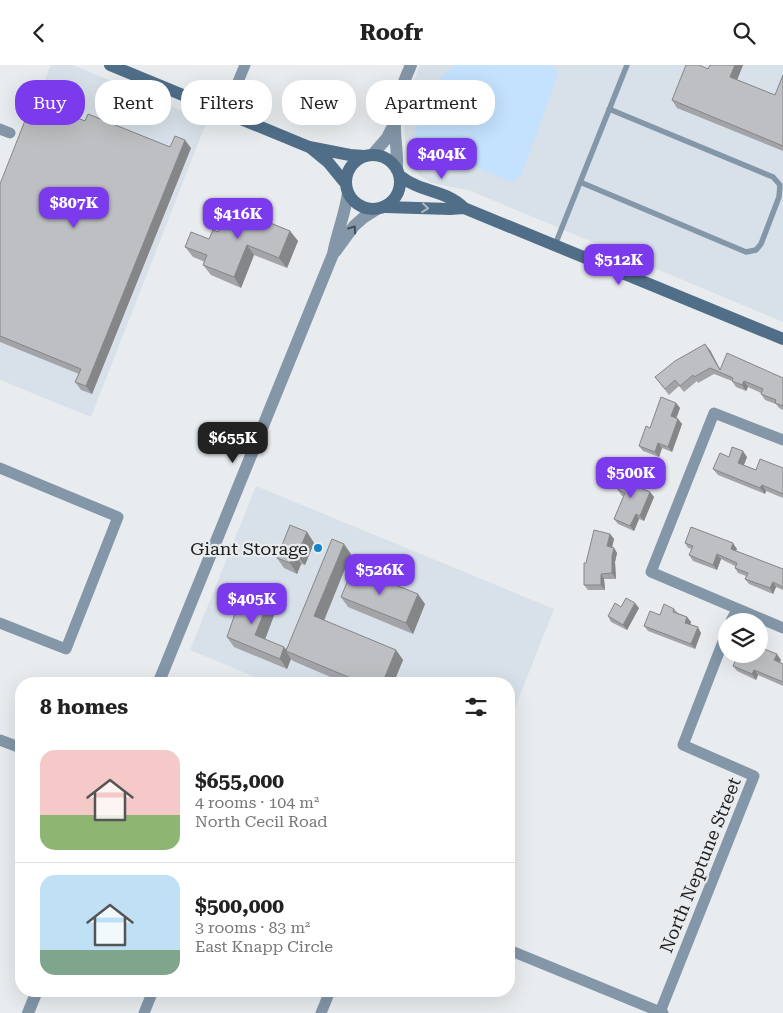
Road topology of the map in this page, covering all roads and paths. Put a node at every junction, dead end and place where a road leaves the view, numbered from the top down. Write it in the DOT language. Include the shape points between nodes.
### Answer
graph roads {
  1 [pos="110,65"];
  2 [pos="245,65"];
  3 [pos="411,65"];
  4 [pos="628,65"];
  5 [pos="239,80"];
  6 [pos="405,80"];
  7 [pos="181,95"];
  8 [pos="610,109"];
  9 [pos="255,125"];
  10 [pos="394,125"];
  11 [pos="395,125"];
  12 [pos="309,147"];
  13 [pos="369,155"];
  14 [pos="398,172"];
  15 [pos="580,182"];
  16 [pos="347,188"];
  17 [pos="381,208"];
  18 [pos="464,208"];
  19 [pos="555,245"];
  20 [pos="333,254"];
  21 [pos="783,339"];
  22 [pos="783,440"];
  23 [pos="0,469"];
  24 [pos="737,610"];
  25 [pos="735,613"];
  26 [pos="0,623"];
  27 [pos="783,628"];
  28 [pos="718,655"];
  29 [pos="161,677"];
  30 [pos="0,740"];
  31 [pos="15,746"];
  32 [pos="515,951"];
  33 [pos="35,997"];
  34 [pos="151,997"];
  35 [pos="328,997"];
  36 [pos="662,1012"];
  37 [pos="28,1013"];
  38 [pos="144,1013"];
  39 [pos="321,1013"];
  1 -- 7 [label="main road"];
  2 -- 5 [label="street"];
  3 -- 6 [label="street"];
  4 -- 8 [label="lane"];
  8 -- 15 [label="lane"];
  8 -- 15 [label="lane" via="773,177 780,185 779,197 761,245 746,252"];
  9 -- 12 [label="main road"];
  10 -- 13 [label="street" via="387,138"];
  11 -- 14 [label="street"];
  12 -- 13 [label="main road" via="350,155"];
  12 -- 16 [label="main road" via="328,162"];
  13 -- 14 [label="main road" via="383,156"];
  13 -- 16 [label="main road" via="356,160 350,167"];
  14 -- 17 [label="main road" via="398,195"];
  14 -- 18 [label="main road" via="409,183 446,195"];
  15 -- 19 [label="lane"];
  16 -- 17 [label="main road" via="360,206"];
  16 -- 20 [label="street" via="343,220"];
  17 -- 18 [label="main road, one-way"];
  20 -- 17 [label="street, one-way" via="354,226"];
  18 -- 19 [label="main road"];
  19 -- 21 [label="main road"];
  20 -- 29 [label="street"];
  22 -- 24 [label="street" via="714,413 651,572"];
  23 -- 26 [label="street" via="118,517 66,649"];
  24 -- 25 [label="street"];
  24 -- 27 [label="street"];
  28 -- 36 [label="street, North Neptune Street" via="683,745 754,776"];
  30 -- 31 [label="street"];
  32 -- 36 [label="street"];
  33 -- 37 [label="street"];
  34 -- 38 [label="street"];
  35 -- 39 [label="street"];
}
